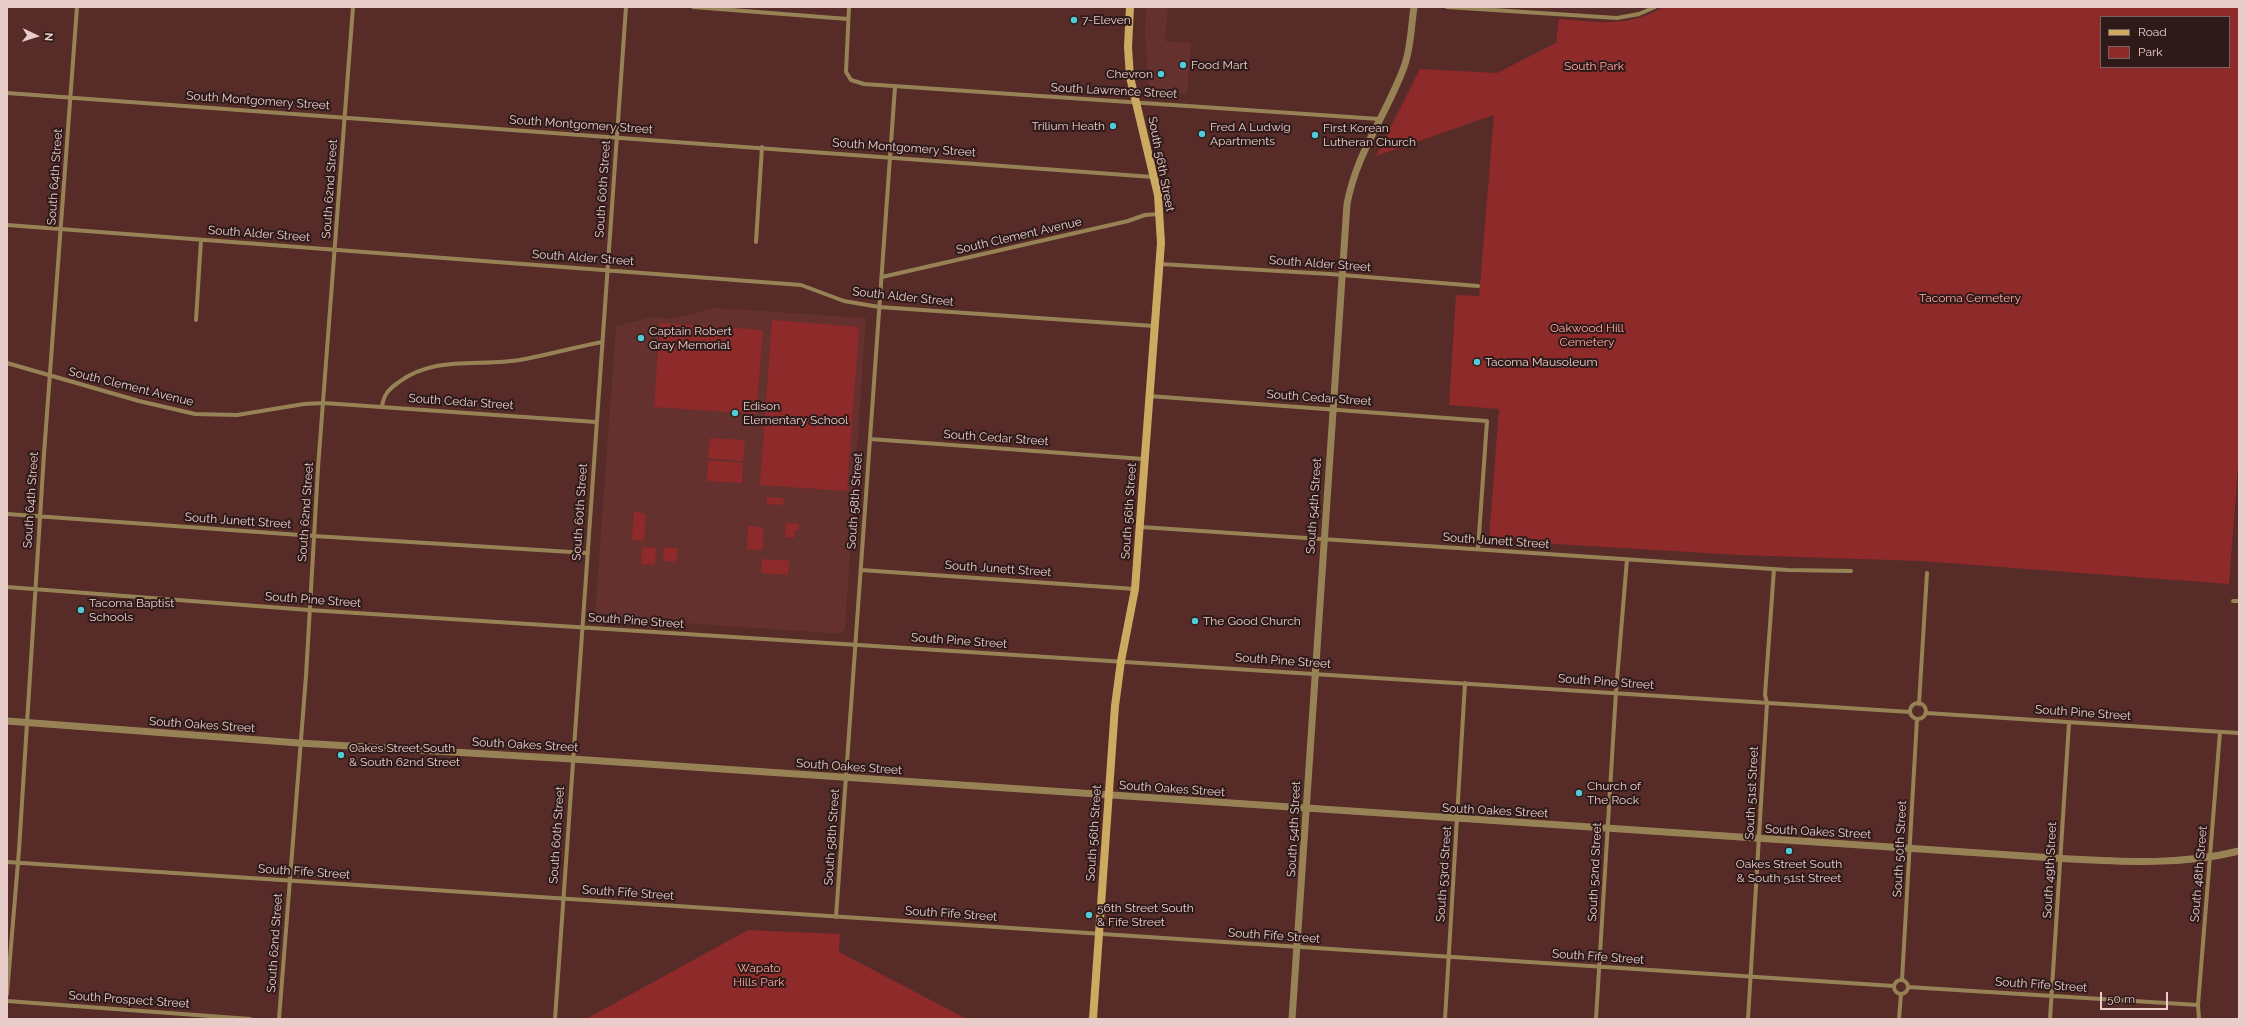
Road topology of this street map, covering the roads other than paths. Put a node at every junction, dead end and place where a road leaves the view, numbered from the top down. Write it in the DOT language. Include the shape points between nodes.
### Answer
graph roads {
  1 [pos="77,7"];
  2 [pos="353,7"];
  3 [pos="626,7"];
  4 [pos="693,7"];
  5 [pos="849,7"];
  6 [pos="1130,7"];
  7 [pos="1414,7"];
  8 [pos="1448,7"];
  9 [pos="1655,7"];
  10 [pos="848,19"];
  11 [pos="895,87"];
  12 [pos="7,92"];
  13 [pos="71,97"];
  14 [pos="1136,102"];
  15 [pos="345,117"];
  16 [pos="1379,119"];
  17 [pos="616,137"];
  18 [pos="762,147"];
  19 [pos="890,157"];
  20 [pos="1153,177"];
  21 [pos="1160,214"];
  22 [pos="7,225"];
  23 [pos="61,229"];
  24 [pos="201,240"];
  25 [pos="756,242"];
  26 [pos="335,250"];
  27 [pos="1160,264"];
  28 [pos="607,270"];
  29 [pos="1342,275"];
  30 [pos="882,277"];
  31 [pos="1478,286"];
  32 [pos="879,307"];
  33 [pos="196,320"];
  34 [pos="1154,326"];
  35 [pos="602,342"];
  36 [pos="7,363"];
  37 [pos="50,376"];
  38 [pos="1149,396"];
  39 [pos="324,403"];
  40 [pos="382,406"];
  41 [pos="1332,409"];
  42 [pos="596,422"];
  43 [pos="870,438"];
  44 [pos="1144,459"];
  45 [pos="7,514"];
  46 [pos="40,516"];
  47 [pos="1141,527"];
  48 [pos="314,536"];
  49 [pos="1323,540"];
  50 [pos="1478,549"];
  51 [pos="587,553"];
  52 [pos="1627,559"];
  53 [pos="1774,569"];
  54 [pos="861,570"];
  55 [pos="1851,571"];
  56 [pos="1927,573"];
  57 [pos="7,587"];
  58 [pos="36,589"];
  59 [pos="1134,589"];
  60 [pos="2233,601"];
  61 [pos="2239,601"];
  62 [pos="309,610"];
  63 [pos="582,627"];
  64 [pos="855,644"];
  65 [pos="1121,661"];
  66 [pos="1314,673"];
  67 [pos="1465,683"];
  68 [pos="1616,692"];
  69 [pos="1767,703"];
  70 [pos="1919,704"];
  71 [pos="1910,712"];
  72 [pos="1926,713"];
  73 [pos="1918,719"];
  74 [pos="7,721"];
  75 [pos="28,722"];
  76 [pos="2069,723"];
  77 [pos="2220,732"];
  78 [pos="2239,733"];
  79 [pos="300,743"];
  80 [pos="572,759"];
  81 [pos="846,778"];
  82 [pos="1109,796"];
  83 [pos="1306,809"];
  84 [pos="1457,819"];
  85 [pos="1608,828"];
  86 [pos="1759,839"];
  87 [pos="1910,848"];
  88 [pos="2239,851"];
  89 [pos="2211,857"];
  90 [pos="2061,858"];
  91 [pos="7,862"];
  92 [pos="18,863"];
  93 [pos="289,881"];
  94 [pos="562,899"];
  95 [pos="836,917"];
  96 [pos="1099,934"];
  97 [pos="1296,947"];
  98 [pos="1448,957"];
  99 [pos="1600,967"];
  100 [pos="1751,977"];
  101 [pos="1902,980"];
  102 [pos="1894,986"];
  103 [pos="1908,987"];
  104 [pos="7,994"];
  105 [pos="1901,994"];
  106 [pos="2052,996"];
  107 [pos="7,1001"];
  108 [pos="2198,1005"];
  109 [pos="250,1019"];
  110 [pos="279,1019"];
  111 [pos="555,1019"];
  112 [pos="1093,1019"];
  113 [pos="1292,1019"];
  114 [pos="1445,1019"];
  115 [pos="1596,1019"];
  116 [pos="1748,1019"];
  117 [pos="1899,1019"];
  118 [pos="2050,1019"];
  119 [pos="2200,1019"];
  1 -- 13 [label="street, South 64th Street"];
  2 -- 15 [label="street, South 62nd Street"];
  3 -- 17 [label="street, South 60th Street"];
  4 -- 10 [label="street"];
  5 -- 10 [label="street"];
  6 -- 14 [label="main road, South 56th Street" via="1128,63"];
  7 -- 16 [label="street, South 54th Street" via="1406,62"];
  8 -- 9 [label="street" via="1617,18 1639,14"];
  10 -- 11 [label="street, South Lawrence Street" via="845,65 850,78 864,84"];
  11 -- 14 [label="street, South Lawrence Street"];
  11 -- 19 [label="street, South 58th Street"];
  12 -- 13 [label="street, South Montgomery Street"];
  13 -- 15 [label="street, South Montgomery Street"];
  13 -- 23 [label="street, South 64th Street"];
  14 -- 16 [label="street, South Lawrence Street"];
  14 -- 20 [label="main road, South 56th Street"];
  15 -- 17 [label="street, South Montgomery Street"];
  15 -- 26 [label="street, South 62nd Street"];
  16 -- 29 [label="street, South 54th Street" via="1351,179"];
  17 -- 18 [label="street, South Montgomery Street"];
  17 -- 28 [label="street, South 60th Street"];
  18 -- 19 [label="street, South Montgomery Street"];
  18 -- 25 [label="street"];
  19 -- 20 [label="street, South Montgomery Street"];
  19 -- 30 [label="street, South 58th Street"];
  20 -- 21 [label="main road, South 56th Street"];
  21 -- 27 [label="main road, South 56th Street"];
  21 -- 30 [label="street, South Clement Avenue" via="1145,215"];
  22 -- 23 [label="street, South Alder Street"];
  23 -- 24 [label="street, South Alder Street"];
  23 -- 37 [label="street, South 64th Street"];
  24 -- 26 [label="street, South Alder Street"];
  24 -- 33 [label="street"];
  26 -- 28 [label="street, South Alder Street"];
  26 -- 39 [label="street, South 62nd Street"];
  27 -- 29 [label="street, South Alder Street"];
  27 -- 34 [label="main road, South 56th Street"];
  28 -- 32 [label="street, South Alder Street" via="801,285 844,301"];
  28 -- 35 [label="street, South 60th Street"];
  29 -- 31 [label="street, South Alder Street"];
  29 -- 41 [label="street, South 54th Street"];
  30 -- 32 [label="street, South 58th Street"];
  32 -- 34 [label="street, South Alder Street"];
  32 -- 43 [label="street, South 58th Street"];
  34 -- 38 [label="main road, South 56th Street"];
  35 -- 40 [label="street" via="524,360 438,365 420,370 391,388"];
  35 -- 42 [label="street, South 60th Street"];
  36 -- 37 [label="street, South Clement Avenue"];
  37 -- 39 [label="street, South Clement Avenue" via="164,408 202,414 251,414"];
  37 -- 46 [label="street, South 64th Street"];
  38 -- 41 [label="street, South Cedar Street"];
  38 -- 44 [label="main road, South 56th Street"];
  39 -- 40 [label="street, South Cedar Street"];
  39 -- 48 [label="street, South 62nd Street"];
  40 -- 42 [label="street, South Cedar Street"];
  41 -- 49 [label="street, South 54th Street"];
  41 -- 50 [label="street, South Cedar Street" via="1487,421"];
  42 -- 51 [label="street, South 60th Street"];
  43 -- 44 [label="street, South Cedar Street"];
  43 -- 54 [label="street, South 58th Street"];
  44 -- 47 [label="main road, South 56th Street"];
  45 -- 46 [label="street, South Junett Street"];
  46 -- 48 [label="street, South Junett Street"];
  46 -- 58 [label="street, South 64th Street"];
  47 -- 49 [label="street, South Junett Street"];
  47 -- 59 [label="main road, South 56th Street"];
  48 -- 51 [label="street, South Junett Street"];
  48 -- 62 [label="street, South 62nd Street"];
  49 -- 50 [label="street, South Junett Street"];
  49 -- 66 [label="street, South 54th Street"];
  50 -- 52 [label="street, South Junett Street"];
  51 -- 63 [label="street, South 60th Street"];
  52 -- 53 [label="street, South Junett Street"];
  52 -- 68 [label="street, South 52nd Street"];
  53 -- 55 [label="street, South Junett Street"];
  53 -- 69 [label="street, South 51st Street"];
  54 -- 59 [label="street, South Junett Street"];
  54 -- 64 [label="street, South 58th Street"];
  56 -- 70 [label="street"];
  57 -- 58 [label="street, South Pine Street"];
  58 -- 62 [label="street, South Pine Street"];
  58 -- 75 [label="street, South 64th Street"];
  59 -- 65 [label="main road, South 56th Street"];
  60 -- 61 [label="street"];
  62 -- 63 [label="street, South Pine Street"];
  62 -- 79 [label="street, South 62nd Street"];
  63 -- 64 [label="street, South Pine Street"];
  63 -- 80 [label="street, South 60th Street"];
  64 -- 65 [label="street, South Pine Street"];
  64 -- 81 [label="street, South 58th Street"];
  65 -- 66 [label="street, South Pine Street"];
  65 -- 82 [label="main road, South 56th Street" via="1114,706"];
  66 -- 67 [label="street, South Pine Street"];
  66 -- 83 [label="street, South 54th Street"];
  67 -- 68 [label="street, South Pine Street"];
  67 -- 84 [label="street, South 53rd Street"];
  68 -- 69 [label="street, South Pine Street"];
  68 -- 85 [label="street, South 52nd Street"];
  69 -- 71 [label="street, South Pine Street"];
  69 -- 86 [label="street, South 51st Street"];
  70 -- 71 [label="street" via="1912,707"];
  70 -- 72 [label="street" via="1925,708"];
  71 -- 73 [label="street"];
  72 -- 73 [label="street"];
  72 -- 76 [label="street, South Pine Street"];
  73 -- 87 [label="street, South 50th Street"];
  74 -- 75 [label="street, South Oakes Street"];
  75 -- 79 [label="street, South Oakes Street"];
  75 -- 92 [label="street, South 64th Street"];
  76 -- 77 [label="street, South Pine Street"];
  76 -- 90 [label="street, South 49th Street"];
  77 -- 78 [label="street, South Pine Street"];
  77 -- 89 [label="street, South 48th Street"];
  79 -- 80 [label="street, South Oakes Street"];
  79 -- 93 [label="street, South 62nd Street"];
  80 -- 81 [label="street, South Oakes Street"];
  80 -- 94 [label="street, South 60th Street"];
  81 -- 82 [label="street, South Oakes Street"];
  81 -- 95 [label="street, South 58th Street"];
  82 -- 83 [label="street, South Oakes Street"];
  82 -- 96 [label="main road, South 56th Street"];
  83 -- 84 [label="street, South Oakes Street"];
  83 -- 97 [label="street, South 54th Street"];
  84 -- 85 [label="street, South Oakes Street"];
  84 -- 98 [label="street, South 53rd Street"];
  85 -- 86 [label="street, South Oakes Street"];
  85 -- 99 [label="street, South 52nd Street"];
  86 -- 87 [label="street, South Oakes Street"];
  86 -- 100 [label="street, South 51st Street"];
  87 -- 90 [label="street, South Oakes Street"];
  87 -- 101 [label="street, South 50th Street"];
  88 -- 89 [label="street, South Oakes Street"];
  89 -- 90 [label="street, South Oakes Street" via="2148,862"];
  89 -- 108 [label="street, South 48th Street"];
  90 -- 106 [label="street, South 49th Street"];
  91 -- 92 [label="street, South Fife Street"];
  92 -- 93 [label="street, South Fife Street"];
  92 -- 104 [label="street, South 64th Street"];
  93 -- 94 [label="street, South Fife Street"];
  93 -- 110 [label="street, South 62nd Street"];
  94 -- 95 [label="street, South Fife Street"];
  94 -- 111 [label="street, South 60th Street"];
  95 -- 96 [label="street, South Fife Street"];
  96 -- 97 [label="street, South Fife Street"];
  96 -- 112 [label="main road, South 56th Street"];
  97 -- 98 [label="street, South Fife Street"];
  97 -- 113 [label="street, South 54th Street"];
  98 -- 99 [label="street, South Fife Street"];
  98 -- 114 [label="street, South 53rd Street"];
  99 -- 100 [label="street, South Fife Street"];
  99 -- 115 [label="street, South 52nd Street"];
  100 -- 102 [label="street, South Fife Street"];
  100 -- 116 [label="street, South 51st Street"];
  101 -- 102 [label="street" via="1897,980"];
  101 -- 103 [label="street" via="1906,981"];
  102 -- 105 [label="street" via="1895,991"];
  103 -- 105 [label="street"];
  103 -- 106 [label="street, South Fife Street"];
  105 -- 117 [label="street"];
  106 -- 108 [label="street, South Fife Street"];
  106 -- 118 [label="street, South 49th Street"];
  107 -- 109 [label="street, South Prospect Street"];
  108 -- 119 [label="street, South 48th Street"];
}
